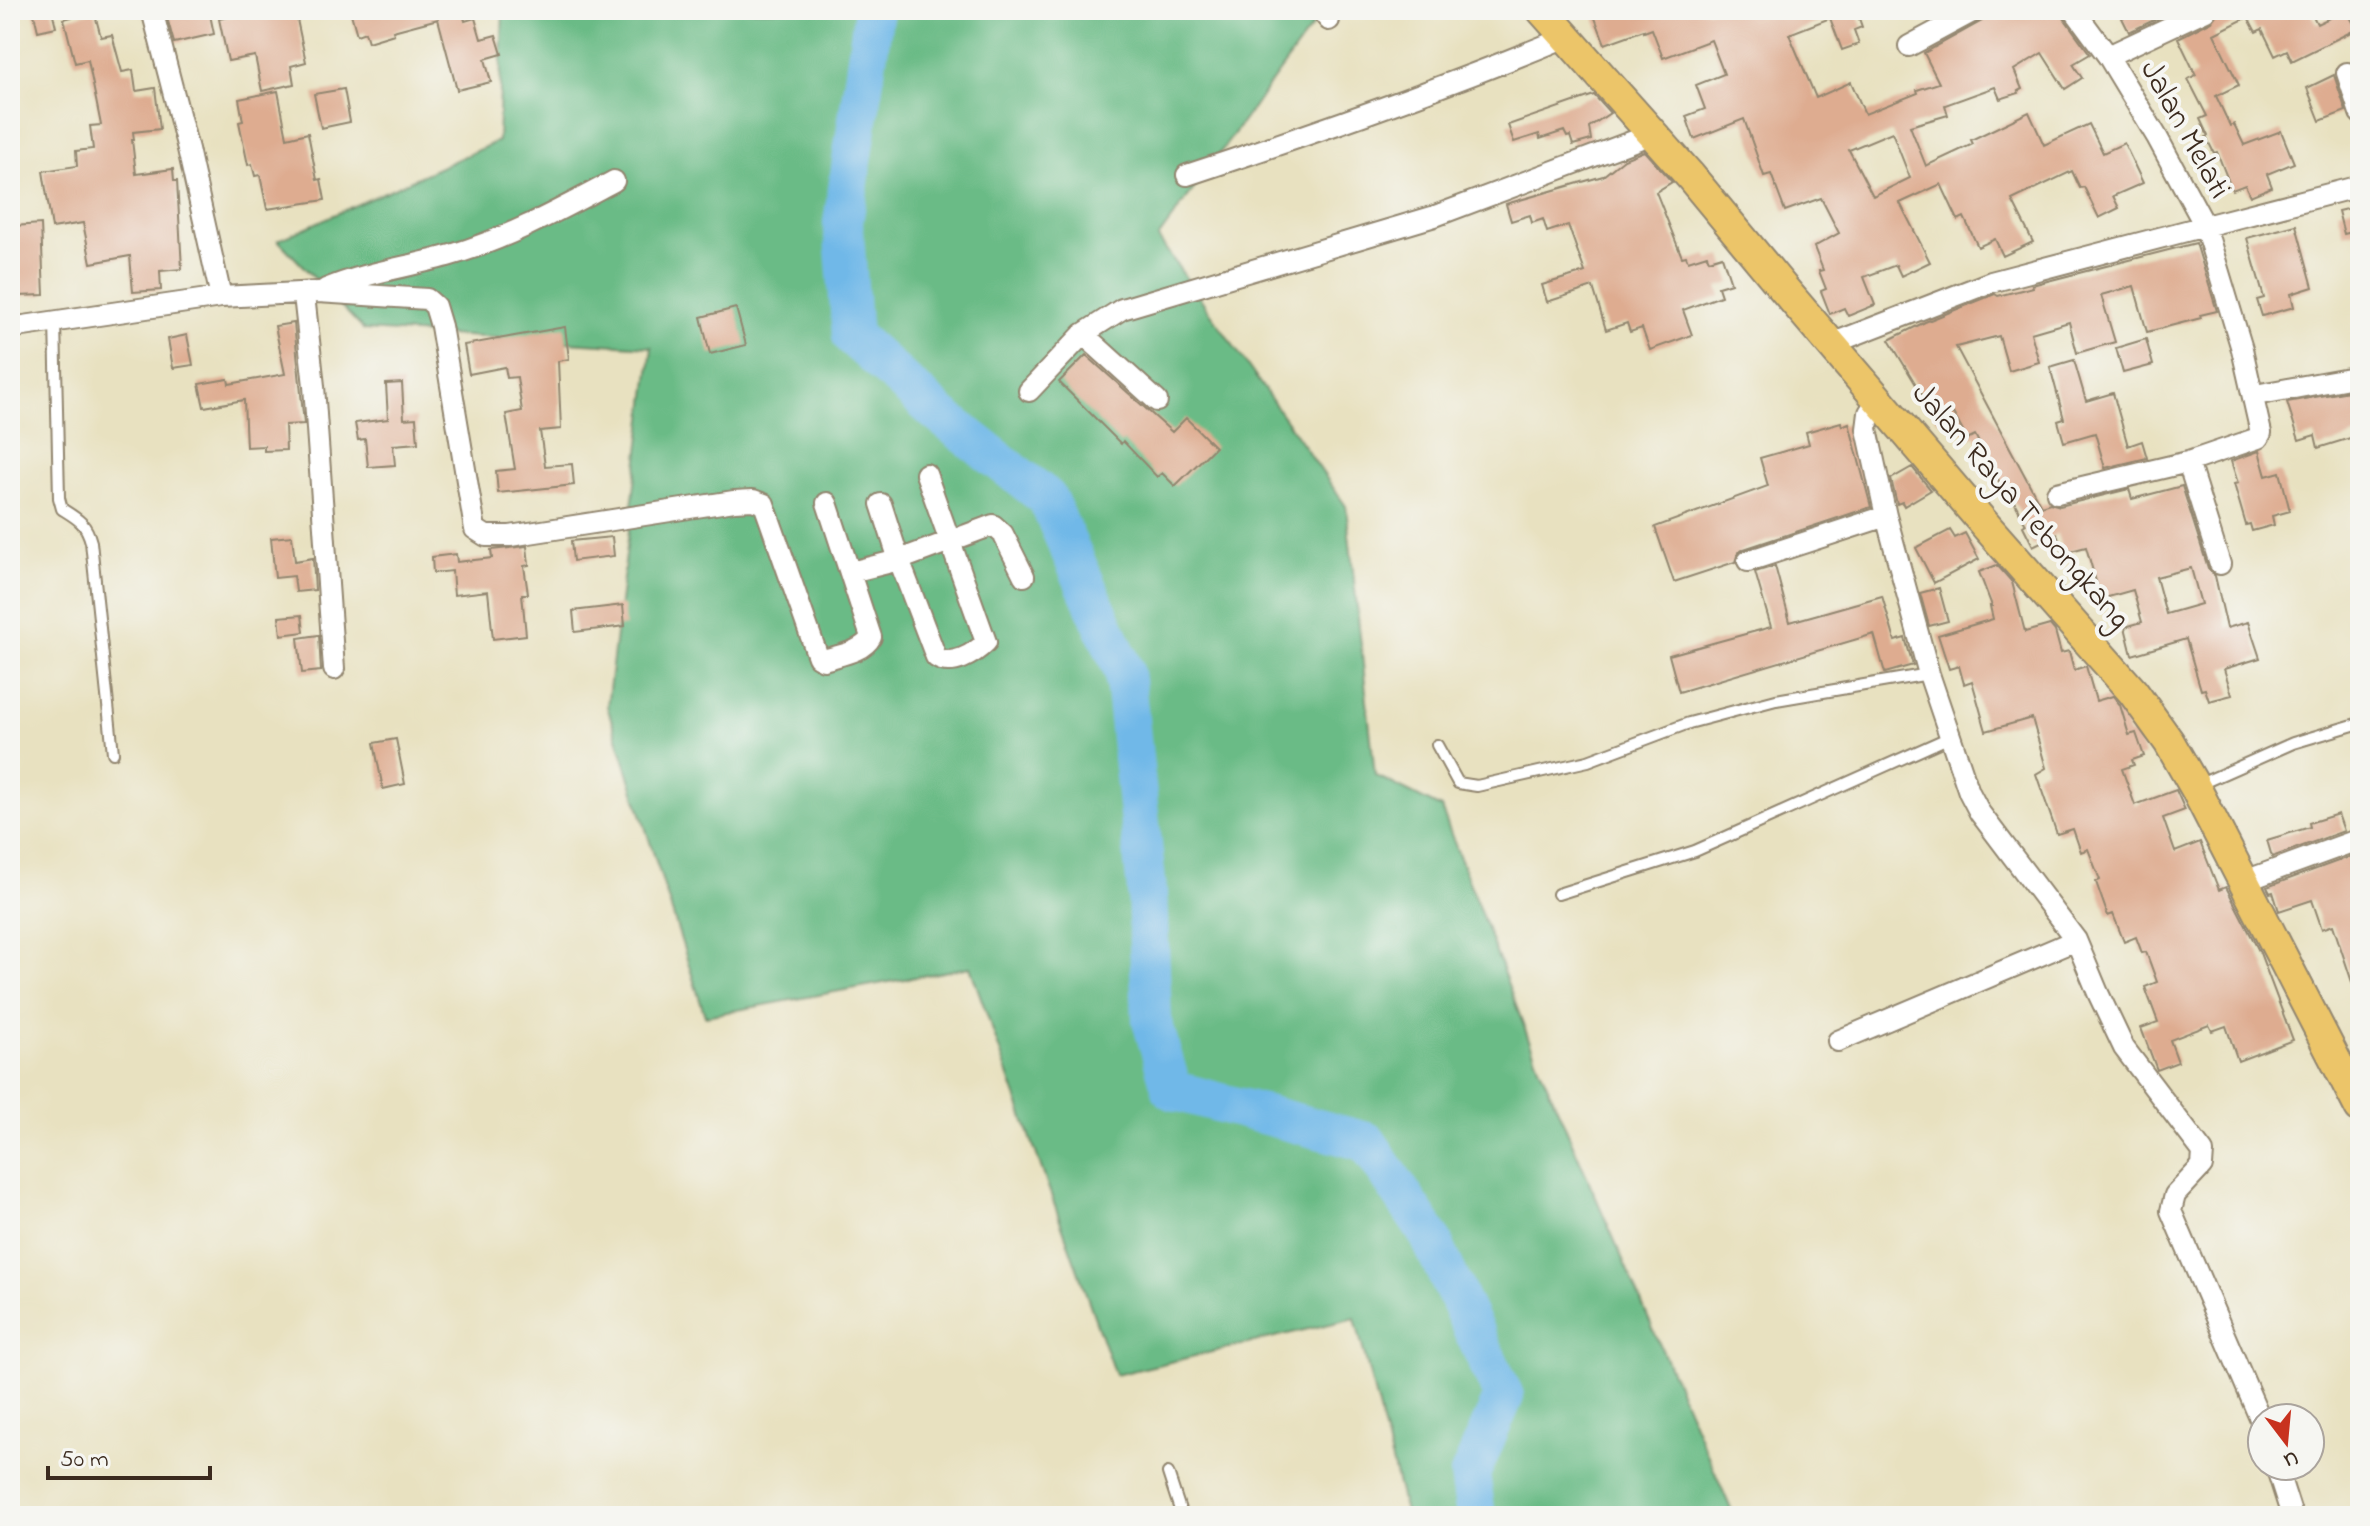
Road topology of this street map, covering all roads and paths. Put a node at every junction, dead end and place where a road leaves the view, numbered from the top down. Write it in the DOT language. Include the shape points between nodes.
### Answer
graph roads {
  1 [pos="1976,10"];
  2 [pos="2074,10"];
  3 [pos="2206,10"];
  4 [pos="157,11"];
  5 [pos="1546,11"];
  6 [pos="1566,37"];
  7 [pos="1909,46"];
  8 [pos="2108,56"];
  9 [pos="2347,73"];
  10 [pos="2360,113"];
  11 [pos="1652,134"];
  12 [pos="1187,175"];
  13 [pos="614,181"];
  14 [pos="2360,186"];
  15 [pos="2205,226"];
  16 [pos="311,294"];
  17 [pos="221,297"];
  18 [pos="55,321"];
  19 [pos="10,328"];
  20 [pos="1083,334"];
  21 [pos="1831,344"];
  22 [pos="2360,376"];
  23 [pos="1029,391"];
  24 [pos="2255,395"];
  25 [pos="1878,398"];
  26 [pos="1157,401"];
  27 [pos="2188,462"];
  28 [pos="926,474"];
  29 [pos="2057,493"];
  30 [pos="827,503"];
  31 [pos="881,504"];
  32 [pos="1886,516"];
  33 [pos="949,542"];
  34 [pos="899,560"];
  35 [pos="1748,561"];
  36 [pos="2220,564"];
  37 [pos="851,572"];
  38 [pos="1024,576"];
  39 [pos="334,669"];
  40 [pos="1929,674"];
  41 [pos="2360,723"];
  42 [pos="1950,737"];
  43 [pos="1437,745"];
  44 [pos="113,753"];
  45 [pos="2195,787"];
  46 [pos="2360,839"];
  47 [pos="2242,882"];
  48 [pos="1558,894"];
  49 [pos="2076,940"];
  50 [pos="1838,1041"];
  51 [pos="2360,1108"];
  52 [pos="2253,1402"];
  53 [pos="1168,1473"];
  54 [pos="2281,1482"];
  55 [pos="1182,1516"];
  56 [pos="2292,1516"];
  1 -- 7 [label="street"];
  2 -- 8 [label="street, Jalan Melati"];
  3 -- 8 [label="street"];
  4 -- 17 [label="street"];
  5 -- 6 [label="main road, Jalan Raya Tebongkang"];
  6 -- 11 [label="main road, Jalan Raya Tebongkang"];
  6 -- 12 [label="street" via="1451,84"];
  8 -- 15 [label="street, Jalan Melati"];
  9 -- 10 [label="street"];
  11 -- 20 [label="street" via="1435,216 1141,301"];
  11 -- 21 [label="main road, Jalan Raya Tebongkang"];
  13 -- 16 [label="street" via="525,228"];
  14 -- 15 [label="street, Jalan Melati"];
  15 -- 21 [label="street" via="1991,282"];
  15 -- 24 [label="street"];
  16 -- 17 [label="street"];
  16 -- 37 [label="street" via="415,297 435,306 472,518 475,529 486,536 759,501 818,657 824,660 861,647 871,637"];
  16 -- 39 [label="street"];
  17 -- 18 [label="street"];
  18 -- 19 [label="street"];
  18 -- 44 [label="lane" via="59,498 62,509 81,519 91,542"];
  20 -- 23 [label="street"];
  20 -- 26 [label="street"];
  21 -- 25 [label="main road, Jalan Raya Tebongkang"];
  22 -- 24 [label="street"];
  24 -- 27 [label="street" via="2258,438"];
  25 -- 32 [label="street" via="1867,429"];
  25 -- 45 [label="main road, Jalan Raya Tebongkang" via="2133,692"];
  27 -- 29 [label="street"];
  27 -- 36 [label="street"];
  28 -- 33 [label="street"];
  30 -- 37 [label="street"];
  31 -- 34 [label="street"];
  32 -- 35 [label="street"];
  32 -- 40 [label="street"];
  33 -- 34 [label="street"];
  33 -- 34 [label="street" via="986,642 951,662 936,657"];
  33 -- 38 [label="street" via="993,525"];
  34 -- 37 [label="street"];
  40 -- 42 [label="street"];
  40 -- 43 [label="lane" via="1776,700 1689,723 1588,761 1477,786 1458,783"];
  41 -- 45 [label="lane" via="2293,743"];
  42 -- 48 [label="lane" via="1695,851"];
  42 -- 49 [label="street" via="1973,802"];
  45 -- 47 [label="main road, Jalan Raya Tebongkang"];
  46 -- 47 [label="street"];
  47 -- 51 [label="main road, Jalan Raya Tebongkang"];
  49 -- 50 [label="street"];
  49 -- 52 [label="street" via="2124,1048 2203,1152 2202,1166 2175,1195 2171,1211"];
  53 -- 55 [label="lane"];
  54 -- 56 [label="street"];
}
